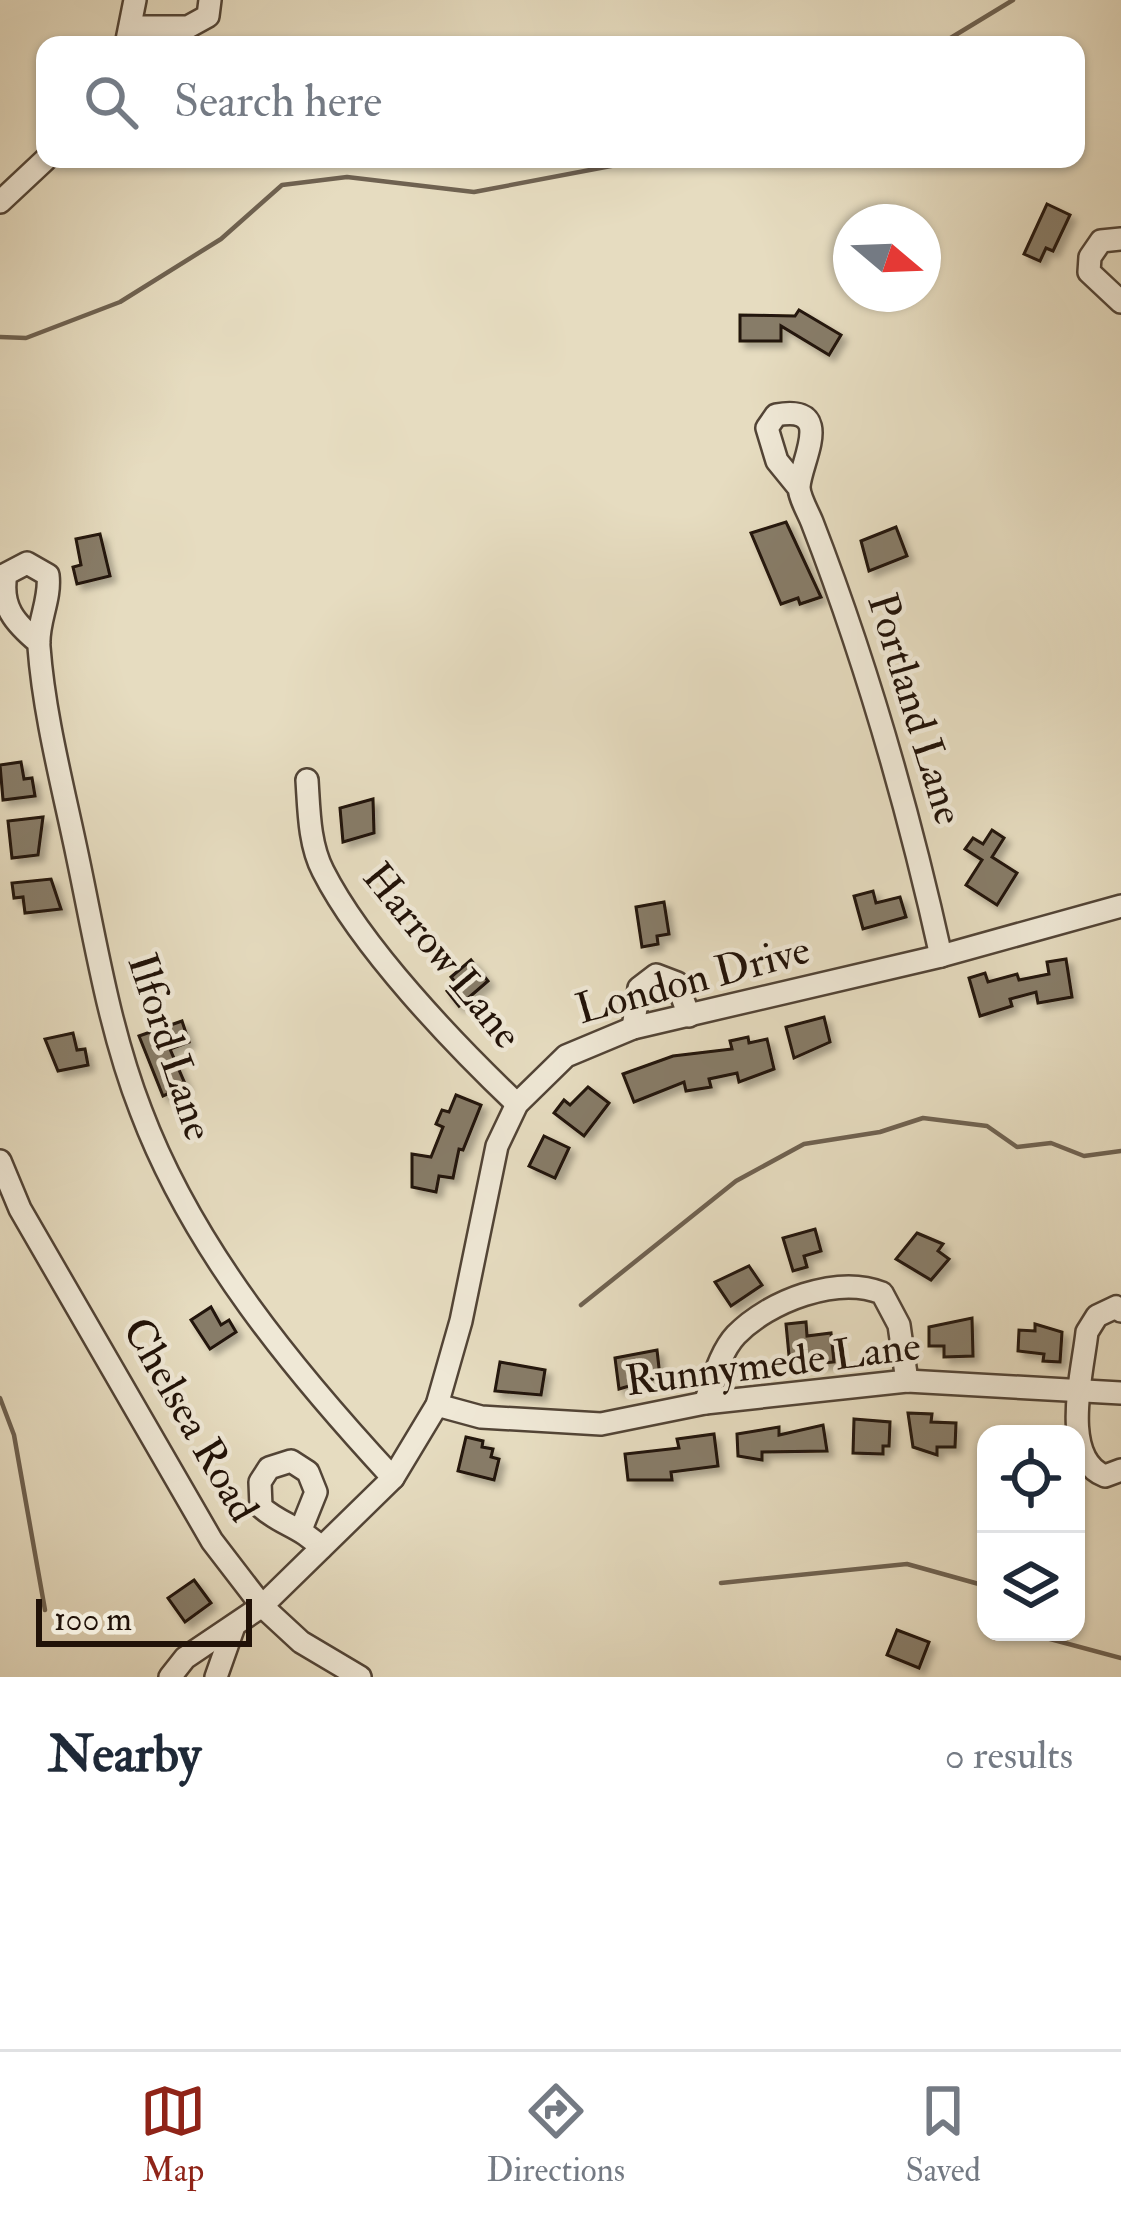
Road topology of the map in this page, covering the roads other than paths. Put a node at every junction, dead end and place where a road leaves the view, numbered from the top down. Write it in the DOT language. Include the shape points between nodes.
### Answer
graph roads {
  1 [pos="135,0"];
  2 [pos="210,0"];
  3 [pos="129,36"];
  4 [pos="36,168"];
  5 [pos="0,202"];
  6 [pos="1121,239"];
  7 [pos="1121,302"];
  8 [pos="799,488"];
  9 [pos="39,643"];
  10 [pos="307,781"];
  11 [pos="1121,906"];
  12 [pos="940,956"];
  13 [pos="689,1016"];
  14 [pos="633,1028"];
  15 [pos="517,1104"];
  16 [pos="0,1161"];
  17 [pos="1121,1311"];
  18 [pos="908,1381"];
  19 [pos="1082,1390"];
  20 [pos="1121,1393"];
  21 [pos="705,1403"];
  22 [pos="436,1405"];
  23 [pos="1121,1470"];
  24 [pos="393,1478"];
  25 [pos="302,1527"];
  26 [pos="322,1548"];
  27 [pos="262,1606"];
  28 [pos="233,1628"];
  29 [pos="170,1677"];
  30 [pos="216,1677"];
  31 [pos="360,1677"];
  1 -- 3 [label="street"];
  2 -- 3 [label="street" via="208,16 188,27"];
  4 -- 5 [label="street"];
  6 -- 7 [label="street" via="1101,241 1089,272"];
  8 -- 12 [label="street, Portland Lane" via="884,723"];
  9 -- 24 [label="street, Ilford Lane" via="106,995 141,1111 236,1286"];
  10 -- 15 [label="street, Harrow Lane" via="322,870 450,1040"];
  11 -- 12 [label="street, London Drive"];
  12 -- 13 [label="street, London Drive"];
  13 -- 14 [label="street, London Drive"];
  13 -- 14 [label="street" via="677,982 656,975 639,988"];
  14 -- 15 [label="street, London Drive" via="566,1056"];
  15 -- 22 [label="street, London Drive" via="497,1146"];
  16 -- 27 [label="street, Chelsea Road" via="212,1541"];
  17 -- 19 [label="street" via="1097,1316 1087,1332"];
  18 -- 19 [label="street, Runnymede Lane"];
  18 -- 21 [label="street, Runnymede Lane"];
  18 -- 21 [label="street" via="899,1324 882,1293 850,1286 794,1298 733,1337"];
  19 -- 20 [label="street, Runnymede Lane"];
  19 -- 23 [label="street" via="1078,1448 1085,1463 1105,1476"];
  21 -- 22 [label="street, Runnymede Lane" via="601,1424 481,1417"];
  22 -- 24 [label="street, London Drive"];
  24 -- 26 [label="street, London Drive"];
  25 -- 26 [label="street"];
  26 -- 27 [label="street, London Drive"];
  27 -- 28 [label="street, London Drive"];
  27 -- 31 [label="street, Chelsea Road" via="301,1642"];
  28 -- 29 [label="street, London Drive"];
  28 -- 30 [label="street"];
}
